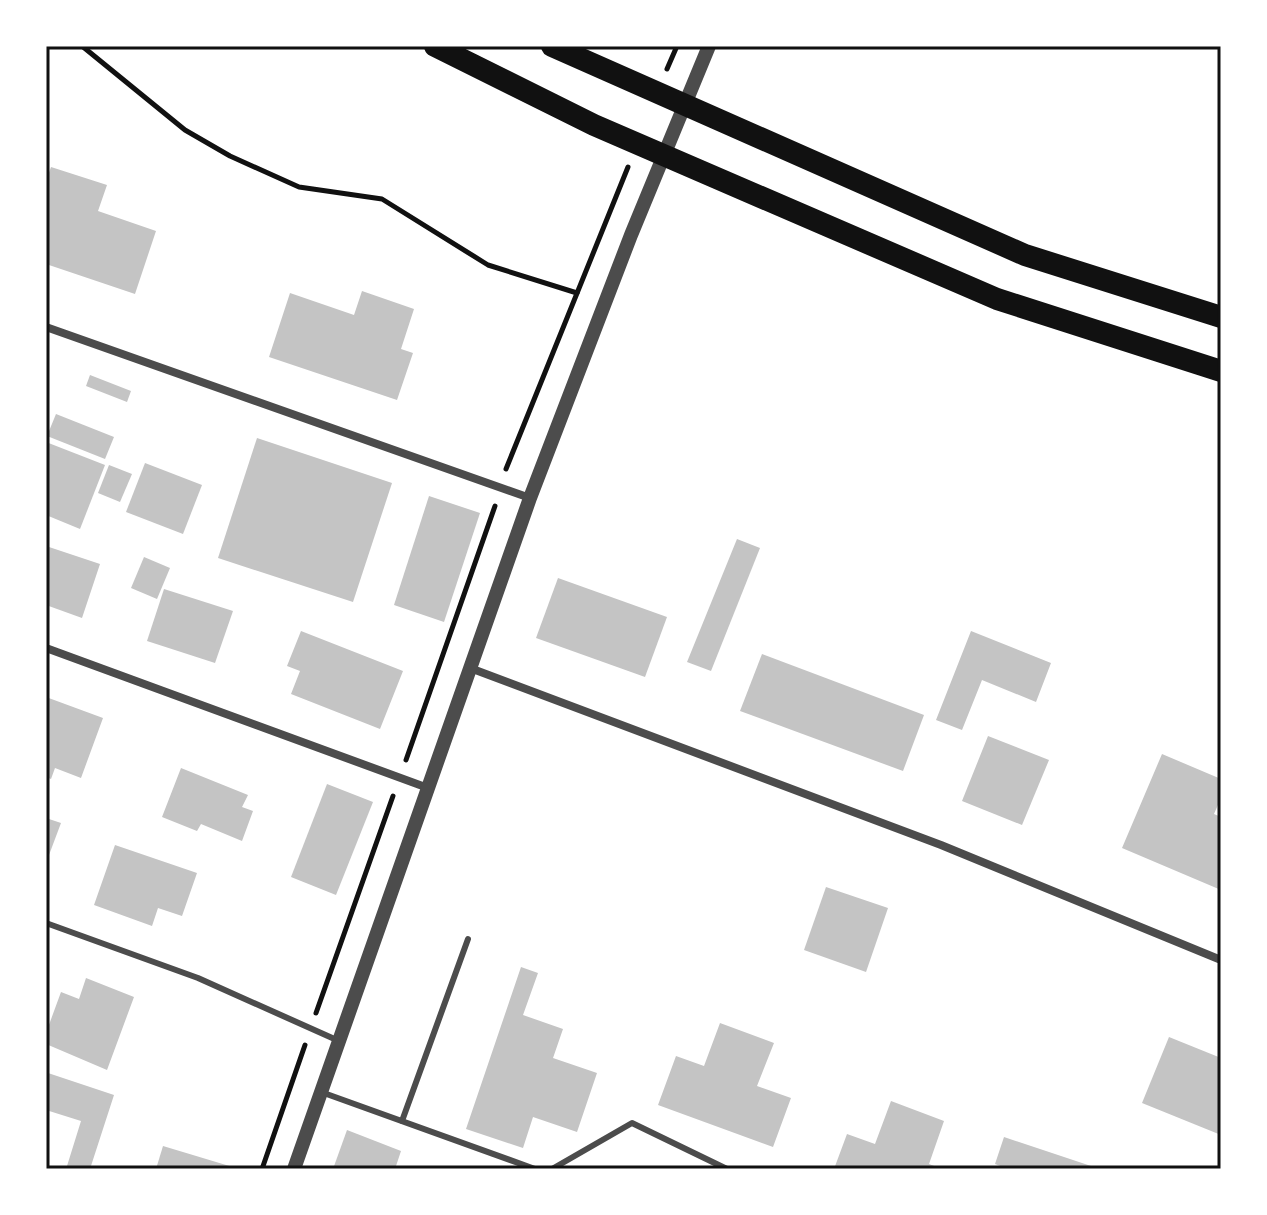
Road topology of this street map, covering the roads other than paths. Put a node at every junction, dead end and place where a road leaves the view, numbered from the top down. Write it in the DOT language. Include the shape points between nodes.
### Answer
graph roads {
  1 [pos="435,46"];
  2 [pos="552,46"];
  3 [pos="709,46"];
  4 [pos="1221,317"];
  5 [pos="46,327"];
  6 [pos="1221,371"];
  7 [pos="530,498"];
  8 [pos="46,648"];
  9 [pos="470,668"];
  10 [pos="429,789"];
  11 [pos="46,923"];
  12 [pos="468,939"];
  13 [pos="1221,960"];
  14 [pos="339,1041"];
  15 [pos="321,1092"];
  16 [pos="402,1121"];
  17 [pos="294,1169"];
  18 [pos="535,1169"];
  19 [pos="552,1169"];
  20 [pos="727,1169"];
  1 -- 6 [label="highway" via="594,125 997,299"];
  2 -- 4 [label="highway" via="1025,255"];
  3 -- 7 [label="street"];
  5 -- 7 [label="street"];
  7 -- 9 [label="street"];
  8 -- 10 [label="street"];
  9 -- 10 [label="street"];
  9 -- 13 [label="street" via="941,845"];
  10 -- 14 [label="street"];
  11 -- 14 [label="lane" via="198,978"];
  12 -- 16 [label="lane"];
  14 -- 15 [label="street"];
  15 -- 16 [label="lane"];
  15 -- 17 [label="street"];
  16 -- 18 [label="lane"];
  19 -- 20 [label="lane" via="632,1123"];
}
